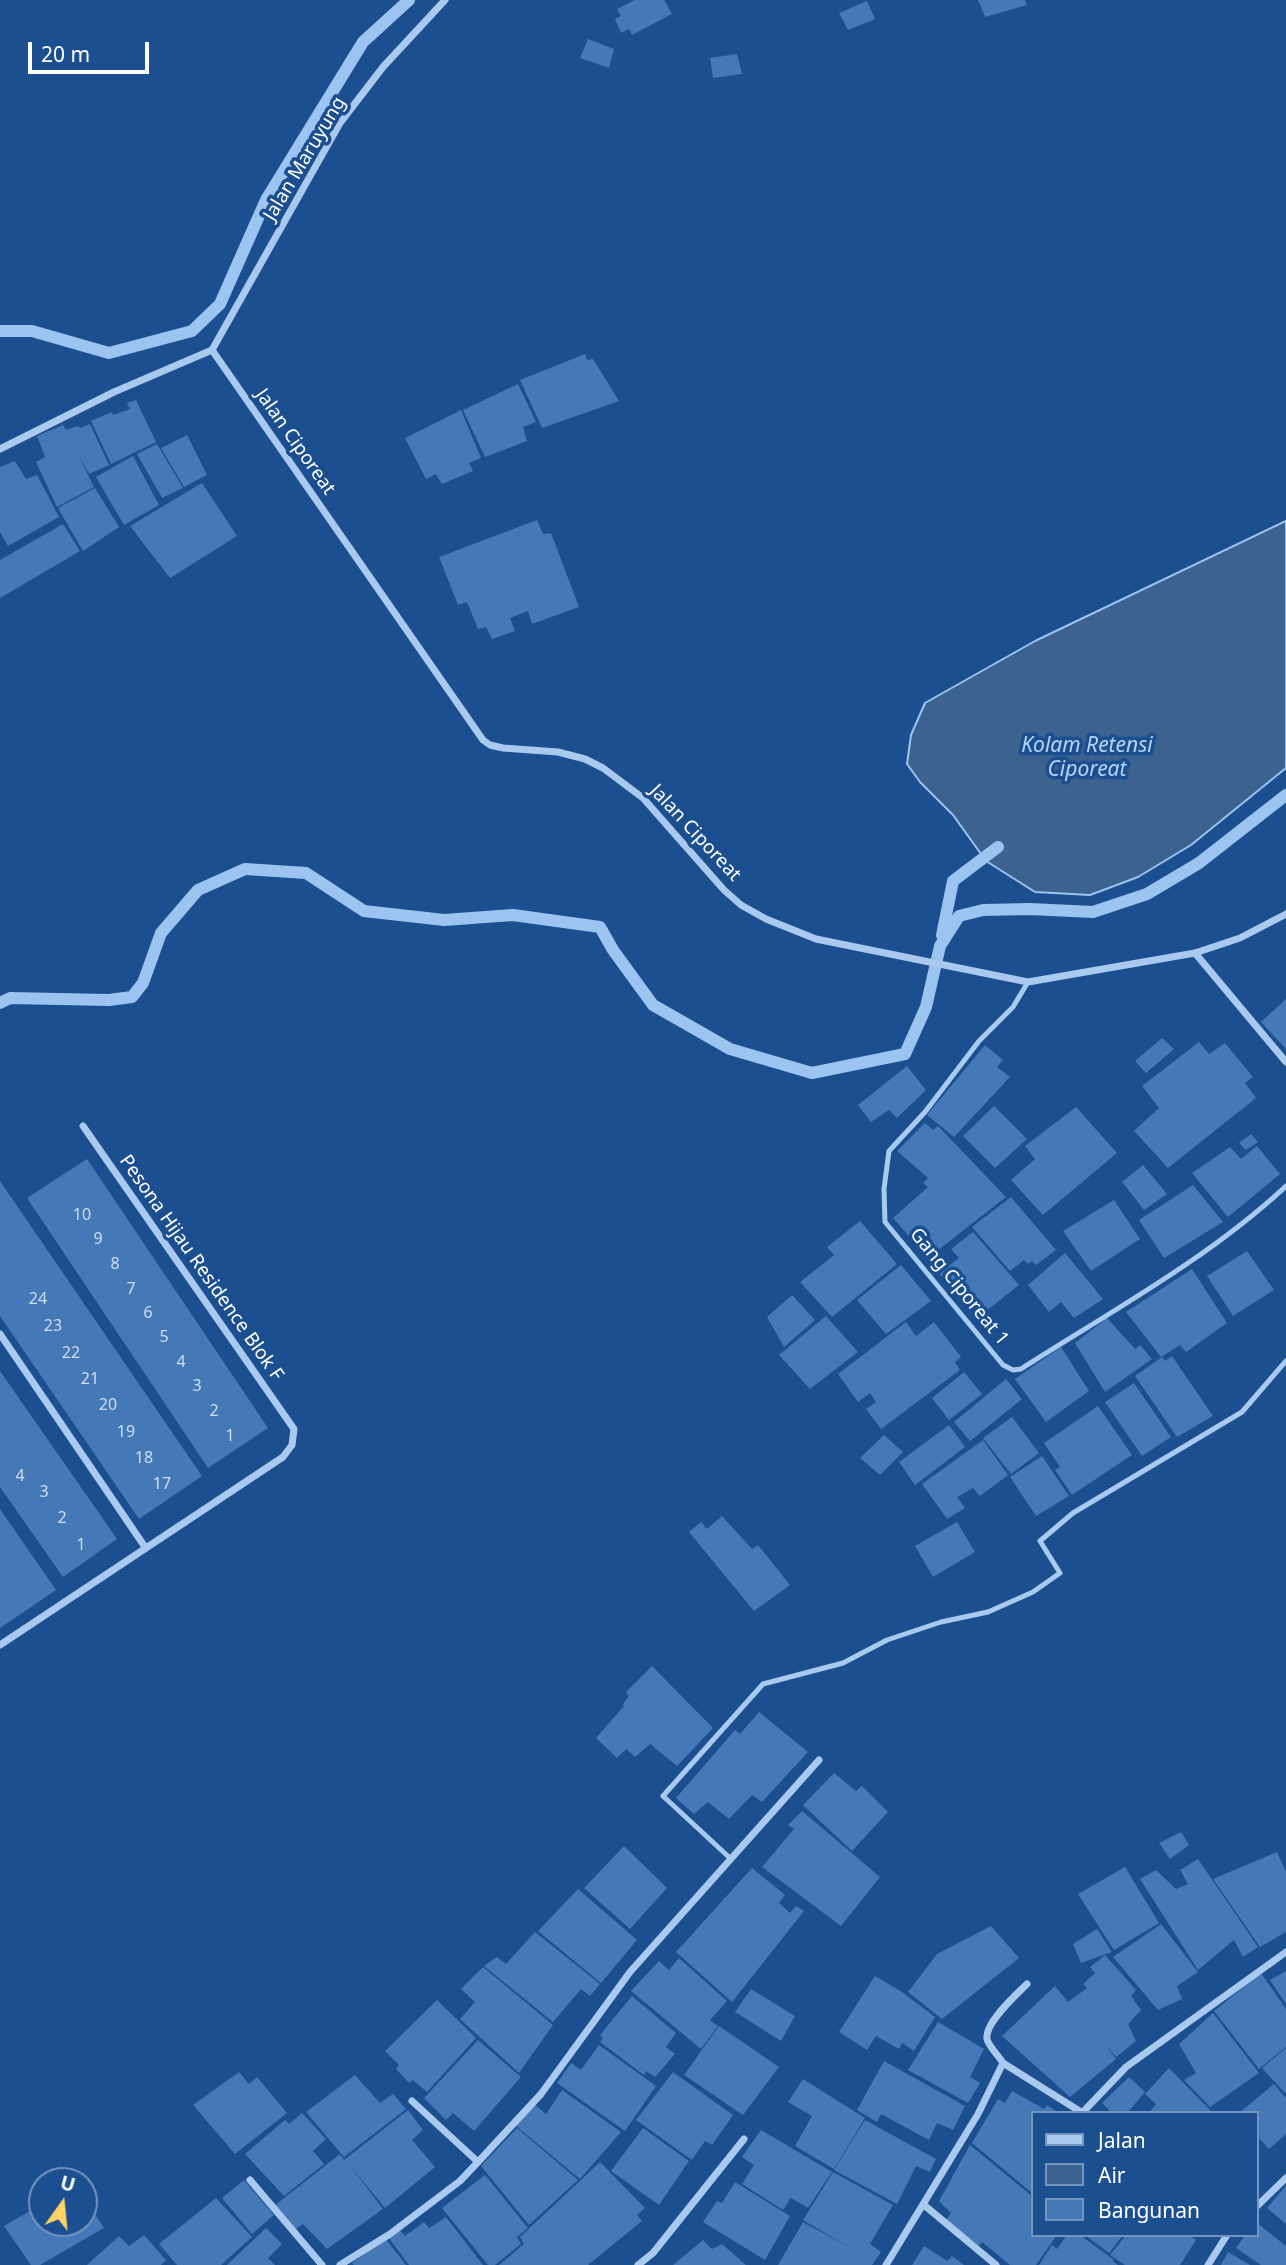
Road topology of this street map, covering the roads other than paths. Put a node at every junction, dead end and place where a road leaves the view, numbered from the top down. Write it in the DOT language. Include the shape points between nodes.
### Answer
graph roads {
  1 [pos="445,0"];
  2 [pos="212,349"];
  3 [pos="0,449"];
  4 [pos="1286,914"];
  5 [pos="1195,953"];
  6 [pos="1028,982"];
  7 [pos="1286,1062"];
  8 [pos="83,1126"];
  9 [pos="1286,1186"];
  10 [pos="0,1334"];
  11 [pos="1286,1361"];
  12 [pos="145,1547"];
  13 [pos="0,1645"];
  14 [pos="819,1760"];
  15 [pos="731,1858"];
  16 [pos="1286,1952"];
  17 [pos="1027,1983"];
  18 [pos="1003,2063"];
  19 [pos="412,2101"];
  20 [pos="1079,2111"];
  21 [pos="1082,2111"];
  22 [pos="744,2139"];
  23 [pos="478,2162"];
  24 [pos="1286,2178"];
  25 [pos="250,2180"];
  26 [pos="924,2205"];
  27 [pos="1258,2205"];
  28 [pos="1224,2237"];
  29 [pos="322,2265"];
  30 [pos="340,2265"];
  31 [pos="638,2265"];
  32 [pos="886,2265"];
  33 [pos="996,2265"];
  34 [pos="1208,2265"];
  1 -- 2 [label="street, Jalan Maruyung" via="383,67 340,124"];
  2 -- 3 [label="street" via="114,391"];
  2 -- 6 [label="street, Jalan Ciporeat" via="483,740 503,748 558,752 603,768 643,798 733,898 766,919 816,939"];
  4 -- 5 [label="street, Jalan Ciporeat"];
  5 -- 6 [label="street, Jalan Ciporeat"];
  5 -- 7 [label="street"];
  6 -- 9 [label="lane, Gang Ciporeat 1" via="1013,1007 979,1041 889,1151 884,1189 885,1222 1003,1365 1013,1370 1033,1362 1181,1266"];
  8 -- 12 [label="street, Pesona Hijau Residence Blok F" via="294,1429 292,1445 283,1457"];
  10 -- 12 [label="street"];
  11 -- 15 [label="lane" via="1242,1412 1073,1513 1041,1541 1060,1573 1033,1592 988,1612 887,1640 843,1663 763,1684 663,1796"];
  12 -- 13 [label="street"];
  14 -- 15 [label="street"];
  15 -- 23 [label="street" via="630,1972 541,2094"];
  16 -- 21 [label="street" via="1126,2067"];
  17 -- 18 [label="street" via="1003,2008 988,2033"];
  18 -- 20 [label="street"];
  18 -- 26 [label="street"];
  19 -- 23 [label="street"];
  22 -- 31 [label="street" via="653,2253"];
  23 -- 30 [label="street" via="390,2234"];
  24 -- 27 [label="street"];
  25 -- 29 [label="street"];
  26 -- 32 [label="street"];
  26 -- 33 [label="street"];
  28 -- 34 [label="street"];
}
